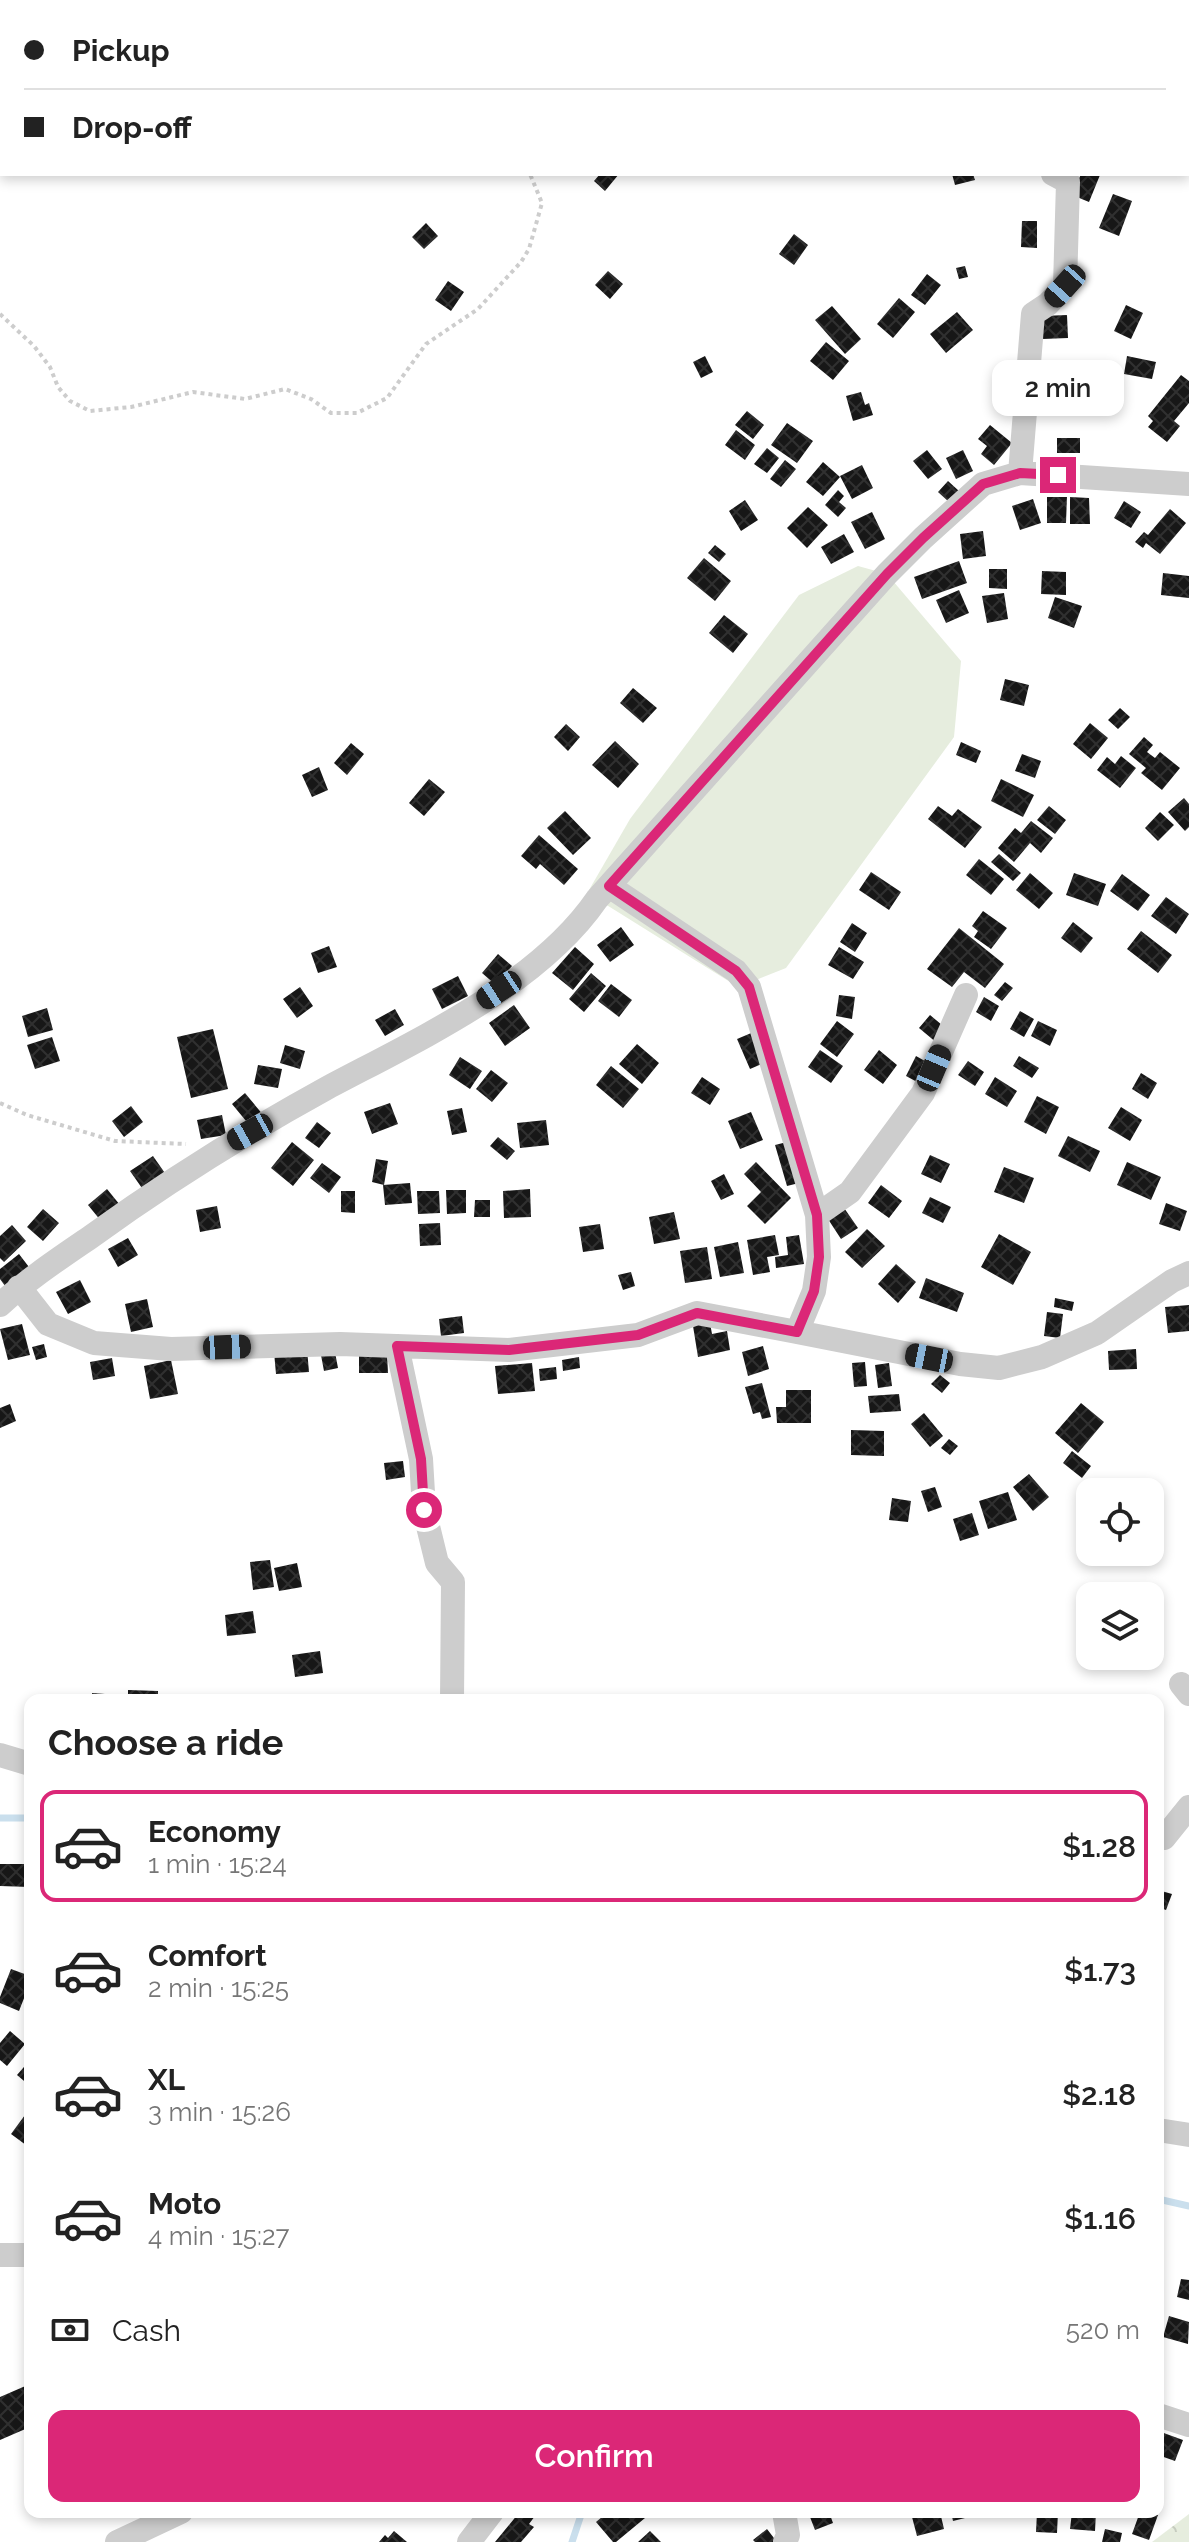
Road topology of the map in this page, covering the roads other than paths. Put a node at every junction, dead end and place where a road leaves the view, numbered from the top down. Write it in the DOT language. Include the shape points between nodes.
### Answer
graph roads {
  1 [pos="1057,176"];
  2 [pos="1020,473"];
  3 [pos="1189,484"];
  4 [pos="609,886"];
  5 [pos="966,995"];
  6 [pos="817,1215"];
  7 [pos="1189,1273"];
  8 [pos="19,1287"];
  9 [pos="0,1305"];
  10 [pos="797,1332"];
  11 [pos="397,1346"];
  12 [pos="452,1694"];
  13 [pos="0,1755"];
  14 [pos="24,1762"];
  15 [pos="1189,1807"];
  16 [pos="1189,1824"];
  17 [pos="1164,1836"];
  18 [pos="1164,1837"];
  19 [pos="1164,2131"];
  20 [pos="1189,2135"];
  21 [pos="0,2255"];
  22 [pos="24,2255"];
  23 [pos="1164,2417"];
  24 [pos="1189,2425"];
  25 [pos="168,2518"];
  26 [pos="487,2518"];
  27 [pos="785,2518"];
  28 [pos="117,2542"];
  29 [pos="469,2542"];
  30 [pos="785,2542"];
  1 -- 2 [label="street" via="1068,182 1065,286 1033,314"];
  2 -- 3 [label="street"];
  2 -- 4 [label="street" via="983,484 887,574"];
  4 -- 6 [label="street" via="736,971 749,987"];
  4 -- 8 [label="street" via="580,923 499,990 436,1031 225,1146"];
  5 -- 6 [label="street" via="923,1093 850,1192"];
  6 -- 10 [label="street" via="814,1291"];
  7 -- 10 [label="street" via="1097,1333 1042,1357 999,1368"];
  8 -- 9 [label="street"];
  8 -- 11 [label="street" via="48,1324 94,1343 171,1349"];
  10 -- 11 [label="street" via="697,1313 638,1335 509,1350"];
  11 -- 12 [label="street" via="421,1459 424,1510 437,1563 453,1582"];
  13 -- 14 [label="street"];
  15 -- 17 [label="street"];
  16 -- 18 [label="street"];
  19 -- 20 [label="street"];
  21 -- 22 [label="street"];
  23 -- 24 [label="street"];
  25 -- 28 [label="street"];
  26 -- 29 [label="street"];
  27 -- 30 [label="street"];
}
